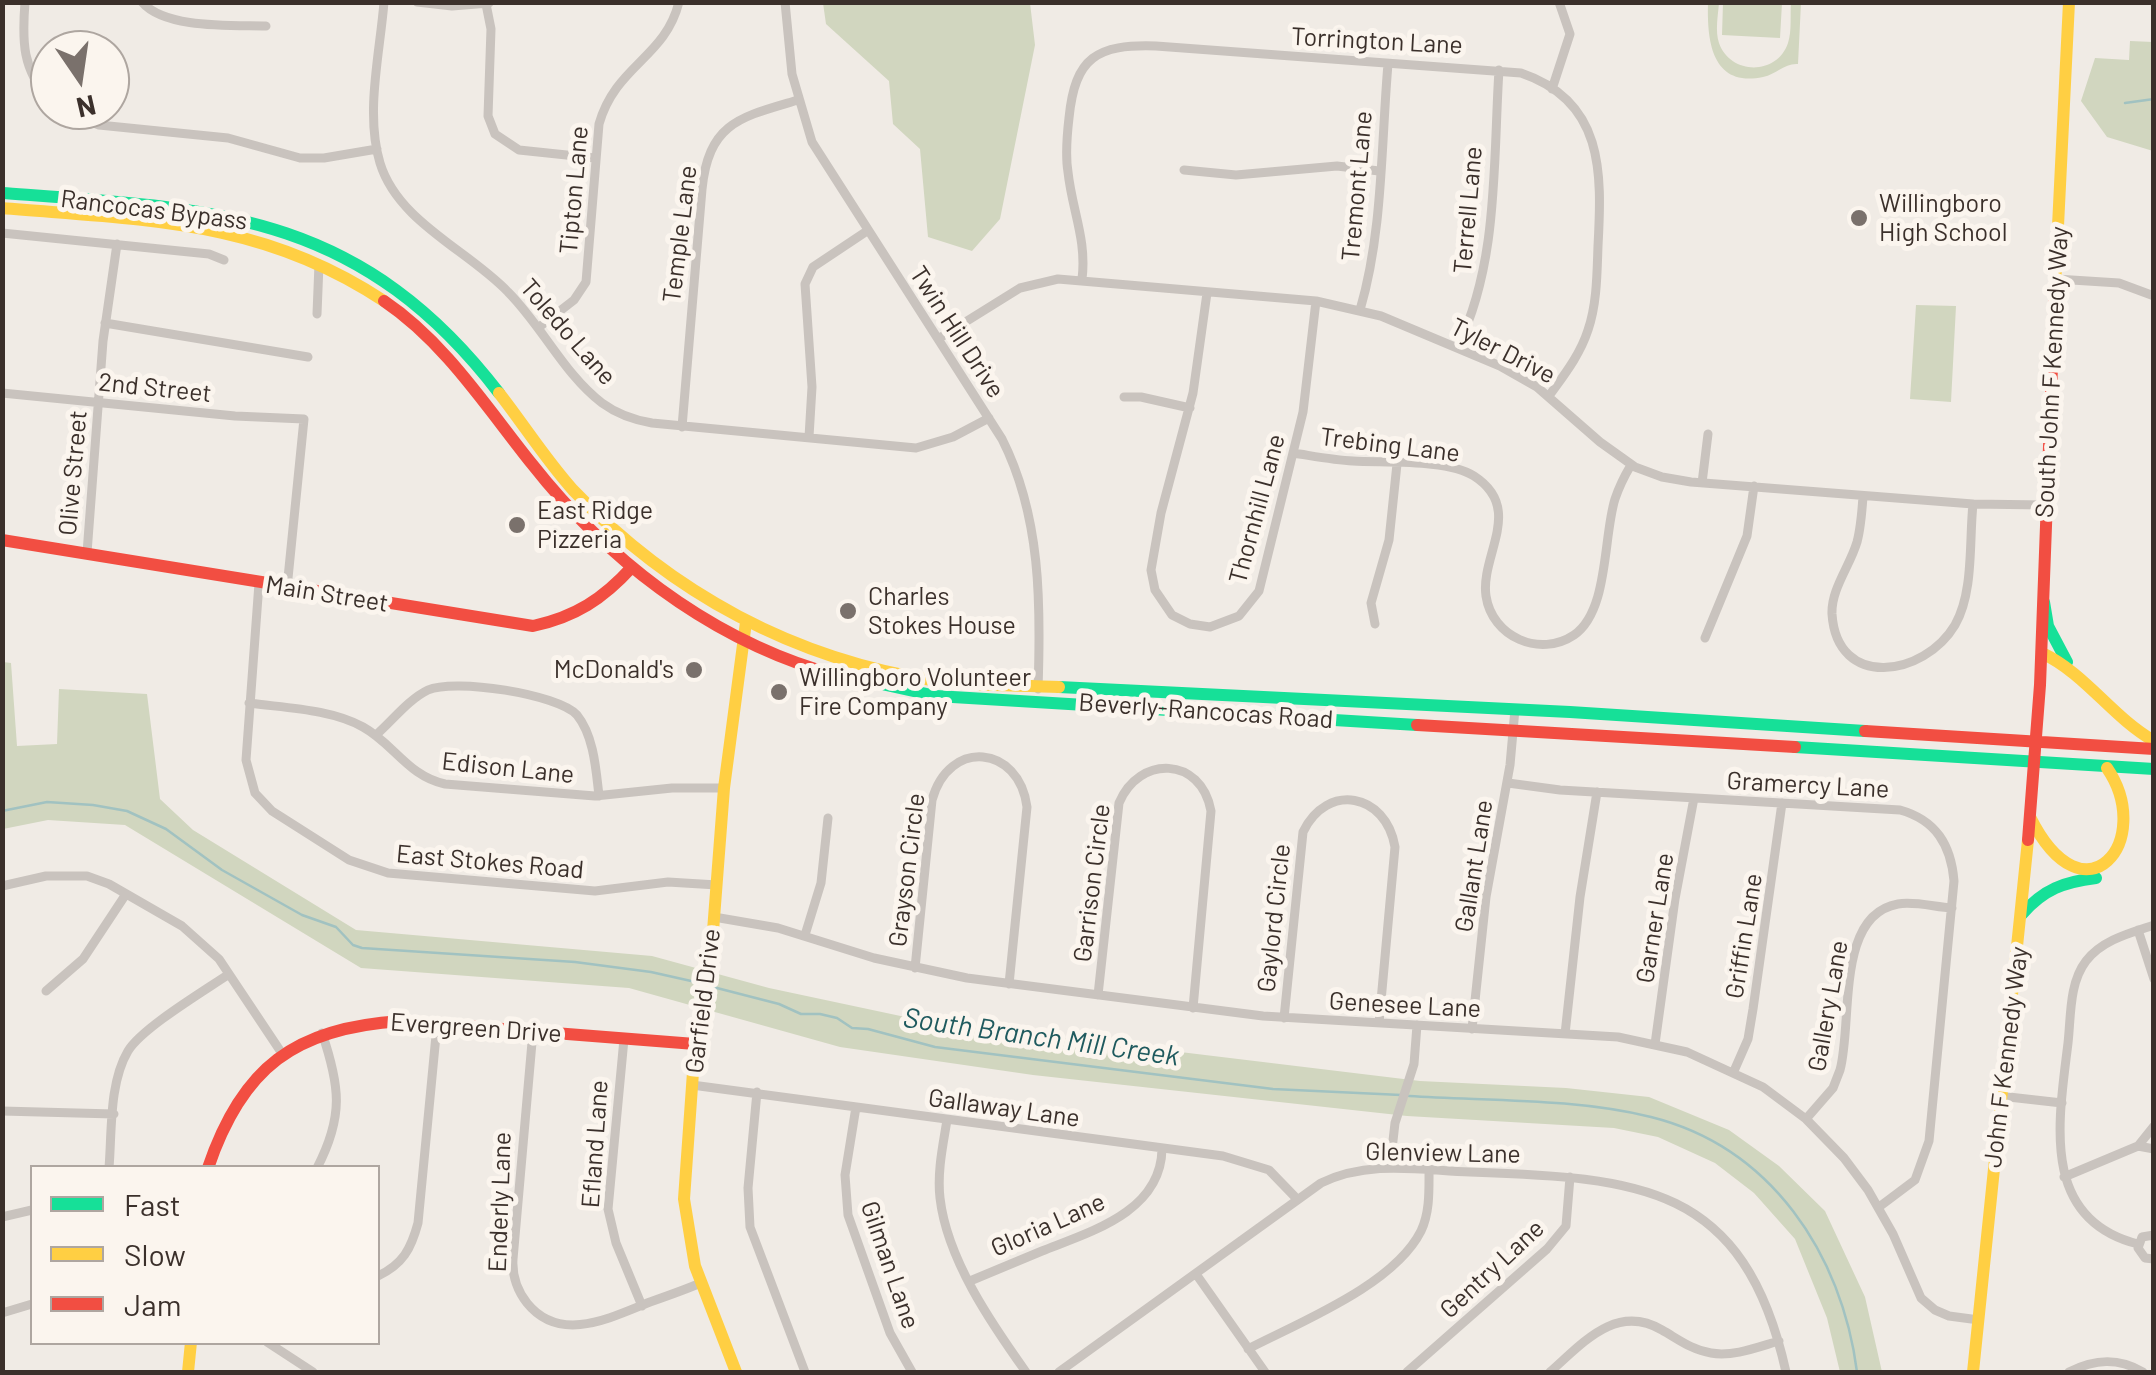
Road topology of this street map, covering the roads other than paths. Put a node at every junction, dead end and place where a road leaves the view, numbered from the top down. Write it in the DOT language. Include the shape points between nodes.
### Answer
graph roads {
  1 [pos="24,2"];
  2 [pos="142,2"];
  3 [pos="384,2"];
  4 [pos="417,2"];
  5 [pos="679,2"];
  6 [pos="785,2"];
  7 [pos="1559,2"];
  8 [pos="2070,2"];
  9 [pos="489,3"];
  10 [pos="266,26"];
  11 [pos="1388,64"];
  12 [pos="1499,70"];
  13 [pos="30,71"];
  14 [pos="1552,89"];
  15 [pos="798,100"];
  16 [pos="130,129"];
  17 [pos="377,149"];
  18 [pos="595,158"];
  19 [pos="1184,170"];
  20 [pos="1379,171"];
  21 [pos="2,192"];
  22 [pos="2,208"];
  23 [pos="867,231"];
  24 [pos="2,233"];
  25 [pos="117,244"];
  26 [pos="224,260"];
  27 [pos="319,264"];
  28 [pos="2056,278"];
  29 [pos="1082,280"];
  30 [pos="1207,293"];
  31 [pos="2154,296"];
  32 [pos="407,299"];
  33 [pos="1316,301"];
  34 [pos="1360,310"];
  35 [pos="401,313"];
  36 [pos="317,314"];
  37 [pos="105,323"];
  38 [pos="538,328"];
  39 [pos="938,339"];
  40 [pos="1458,348"];
  41 [pos="308,356"];
  42 [pos="2,394"];
  43 [pos="1549,396"];
  44 [pos="1124,397"];
  45 [pos="100,402"];
  46 [pos="1190,408"];
  47 [pos="989,418"];
  48 [pos="682,427"];
  49 [pos="1708,434"];
  50 [pos="809,437"];
  51 [pos="1292,453"];
  52 [pos="1398,464"];
  53 [pos="1631,464"];
  54 [pos="1702,483"];
  55 [pos="570,486"];
  56 [pos="1754,486"];
  57 [pos="555,492"];
  58 [pos="1863,496"];
  59 [pos="1974,504"];
  60 [pos="2045,504"];
  61 [pos="2,540"];
  62 [pos="87,553"];
  63 [pos="632,567"];
  64 [pos="260,583"];
  65 [pos="287,588"];
  66 [pos="2044,602"];
  67 [pos="746,622"];
  68 [pos="1375,624"];
  69 [pos="744,638"];
  70 [pos="1705,638"];
  71 [pos="2042,653"];
  72 [pos="2072,670"];
  73 [pos="1038,694"];
  74 [pos="249,703"];
  75 [pos="1515,710"];
  76 [pos="1514,730"];
  77 [pos="376,735"];
  78 [pos="2154,741"];
  79 [pos="2034,742"];
  80 [pos="2154,749"];
  81 [pos="2033,760"];
  82 [pos="2094,763"];
  83 [pos="2154,769"];
  84 [pos="2128,780"];
  85 [pos="1508,783"];
  86 [pos="724,788"];
  87 [pos="1597,792"];
  88 [pos="599,796"];
  89 [pos="1694,798"];
  90 [pos="1782,803"];
  91 [pos="2030,817"];
  92 [pos="828,818"];
  93 [pos="717,885"];
  94 [pos="2,886"];
  95 [pos="126,894"];
  96 [pos="1952,908"];
  97 [pos="2022,914"];
  98 [pos="714,917"];
  99 [pos="2154,926"];
  100 [pos="2138,930"];
  101 [pos="805,935"];
  102 [pos="916,968"];
  103 [pos="229,974"];
  104 [pos="2154,980"];
  105 [pos="1009,984"];
  106 [pos="46,991"];
  107 [pos="1098,995"];
  108 [pos="1193,1008"];
  109 [pos="1284,1018"];
  110 [pos="1379,1023"];
  111 [pos="1417,1024"];
  112 [pos="436,1025"];
  113 [pos="1472,1029"];
  114 [pos="533,1032"];
  115 [pos="322,1033"];
  116 [pos="1565,1034"];
  117 [pos="624,1039"];
  118 [pos="695,1044"];
  119 [pos="1656,1044"];
  120 [pos="282,1054"];
  121 [pos="1734,1071"];
  122 [pos="692,1084"];
  123 [pos="757,1092"];
  124 [pos="2000,1096"];
  125 [pos="2062,1102"];
  126 [pos="856,1107"];
  127 [pos="2,1110"];
  128 [pos="114,1114"];
  129 [pos="947,1120"];
  130 [pos="1806,1120"];
  131 [pos="2154,1126"];
  132 [pos="2138,1146"];
  133 [pos="1162,1149"];
  134 [pos="2154,1150"];
  135 [pos="109,1165"];
  136 [pos="209,1165"];
  137 [pos="319,1165"];
  138 [pos="1390,1167"];
  139 [pos="1429,1170"];
  140 [pos="2064,1176"];
  141 [pos="1570,1177"];
  142 [pos="1298,1198"];
  143 [pos="1879,1207"];
  144 [pos="30,1210"];
  145 [pos="2,1217"];
  146 [pos="2154,1235"];
  147 [pos="2138,1244"];
  148 [pos="2154,1259"];
  149 [pos="1196,1274"];
  150 [pos="380,1275"];
  151 [pos="970,1280"];
  152 [pos="702,1283"];
  153 [pos="30,1305"];
  154 [pos="642,1306"];
  155 [pos="2,1312"];
  156 [pos="1978,1320"];
  157 [pos="1779,1342"];
  158 [pos="191,1345"];
  159 [pos="272,1345"];
  160 [pos="1248,1349"];
  161 [pos="188,1372"];
  162 [pos="313,1372"];
  163 [pos="736,1372"];
  164 [pos="804,1372"];
  165 [pos="912,1372"];
  166 [pos="1026,1372"];
  167 [pos="1059,1372"];
  168 [pos="1266,1372"];
  169 [pos="1407,1372"];
  170 [pos="1550,1372"];
  171 [pos="1786,1372"];
  172 [pos="1973,1372"];
  173 [pos="2068,1372"];
  174 [pos="2143,1372"];
  1 -- 13 [label="street"];
  2 -- 10 [label="street" via="151,12 180,20"];
  3 -- 17 [label="street, Toledo Lane"];
  4 -- 9 [label="street"];
  5 -- 18 [label="street, Tipton Lane" via="666,34 611,92"];
  6 -- 15 [label="street, Twin Hill Drive"];
  7 -- 14 [label="street" via="1570,34"];
  8 -- 28 [label="main road, South John F Kennedy Way"];
  9 -- 18 [label="street" via="488,116 495,134 518,150"];
  11 -- 12 [label="street, Torrington Lane"];
  11 -- 20 [label="street, Tremont Lane"];
  11 -- 29 [label="street, Torrington Lane" via="1133,46 1091,58 1074,84 1067,150 1084,245"];
  12 -- 14 [label="street, Torrington Lane"];
  12 -- 40 [label="street, Terrell Lane" via="1483,283"];
  14 -- 43 [label="street, Torrington Lane" via="1587,127 1601,188 1590,323"];
  15 -- 23 [label="street, Twin Hill Drive" via="820,158"];
  15 -- 48 [label="street, Temple Lane" via="727,126 705,166"];
  16 -- 17 [label="street" via="228,138 300,158"];
  17 -- 38 [label="street, Toledo Lane" via="393,190 508,291"];
  18 -- 38 [label="street, Tipton Lane" via="586,282"];
  19 -- 20 [label="street"];
  20 -- 34 [label="street, Tremont Lane"];
  21 -- 32 [label="main road, Rancocas Bypass" via="207,212 262,224 361,266"];
  22 -- 27 [label="main road, Rancocas Bypass" via="230,232"];
  23 -- 39 [label="street, Twin Hill Drive"];
  23 -- 50 [label="street" via="813,266 805,284"];
  24 -- 25 [label="street"];
  25 -- 26 [label="street"];
  25 -- 37 [label="street, Olive Street"];
  27 -- 35 [label="main road, Rancocas Bypass"];
  27 -- 36 [label="street"];
  28 -- 31 [label="street" via="2119,283"];
  28 -- 60 [label="main road, South John F Kennedy Way"];
  29 -- 30 [label="street, Tyler Drive"];
  29 -- 39 [label="street, Tyler Drive" via="1020,288"];
  30 -- 33 [label="street, Tyler Drive"];
  30 -- 46 [label="street, Thornhill Lane"];
  32 -- 55 [label="main road, Beverly-Rancocas Road" via="484,374"];
  33 -- 34 [label="street, Tyler Drive"];
  33 -- 51 [label="street, Thornhill Lane"];
  34 -- 40 [label="street, Tyler Drive"];
  35 -- 57 [label="main road, Beverly-Rancocas Road" via="466,378"];
  37 -- 41 [label="street"];
  37 -- 45 [label="street, Olive Street"];
  38 -- 48 [label="street, Toledo Lane" via="602,403 638,420"];
  39 -- 47 [label="street, Twin Hill Drive"];
  40 -- 43 [label="street, Tyler Drive"];
  42 -- 45 [label="street, 2nd Street"];
  43 -- 53 [label="street, Tyler Drive"];
  44 -- 46 [label="street"];
  45 -- 62 [label="street, Olive Street"];
  45 -- 65 [label="street, 2nd Street" via="304,419"];
  46 -- 51 [label="street, Thornhill Lane" via="1151,570 1159,600 1181,620 1220,626 1254,601"];
  47 -- 50 [label="street, Toledo Lane" via="916,448"];
  47 -- 73 [label="street, Twin Hill Drive" via="1021,476 1031,518"];
  48 -- 50 [label="street, Toledo Lane"];
  49 -- 54 [label="street"];
  51 -- 52 [label="street, Trebing Lane"];
  52 -- 53 [label="street, Trebing Lane" via="1465,472 1484,485 1498,516 1488,604 1512,636 1543,645 1574,635 1594,609 1614,500"];
  52 -- 68 [label="street" via="1389,540 1370,603"];
  53 -- 54 [label="street, Tyler Drive"];
  54 -- 56 [label="street, Tyler Drive"];
  55 -- 57 [label="main road"];
  55 -- 67 [label="main road, Beverly-Rancocas Road" via="685,590"];
  56 -- 58 [label="street, Tyler Drive"];
  56 -- 70 [label="street" via="1746,536"];
  57 -- 63 [label="main road, Beverly-Rancocas Road"];
  58 -- 59 [label="street, Tyler Drive"];
  58 -- 59 [label="street" via="1857,541 1832,616 1843,648 1860,662 1893,670 1914,662 1958,622"];
  59 -- 60 [label="street, Tyler Drive"];
  60 -- 66 [label="main road, South John F Kennedy Way"];
  61 -- 62 [label="main road, Main Street"];
  62 -- 64 [label="main road, Main Street"];
  63 -- 65 [label="main road, Main Street" via="592,607 533,626"];
  63 -- 69 [label="main road, Beverly-Rancocas Road"];
  64 -- 65 [label="main road, Main Street"];
  64 -- 74 [label="street, East Stokes Road"];
  66 -- 71 [label="main road, South John F Kennedy Way"];
  66 -- 72 [label="main road" via="2055,645"];
  67 -- 69 [label="main road, Garfield Drive"];
  67 -- 73 [label="main road, Beverly-Rancocas Road" via="895,672"];
  69 -- 73 [label="main road, Beverly-Rancocas Road" via="791,661 875,685 936,696"];
  69 -- 86 [label="main road, Garfield Drive"];
  71 -- 72 [label="main road"];
  71 -- 79 [label="main road, South John F Kennedy Way"];
  72 -- 78 [label="main road" via="2122,721"];
  73 -- 75 [label="main road, Beverly-Rancocas Road"];
  73 -- 76 [label="main road, Beverly-Rancocas Road"];
  74 -- 77 [label="street, Edison Lane" via="340,718"];
  74 -- 93 [label="street, East Stokes Road" via="246,760 255,793 272,811 361,866 582,891 668,882"];
  75 -- 76 [label="street, Gallant Lane"];
  75 -- 79 [label="main road, Beverly-Rancocas Road"];
  76 -- 81 [label="main road, Beverly-Rancocas Road"];
  76 -- 85 [label="street, Gallant Lane"];
  77 -- 88 [label="street, Edison Lane" via="432,782"];
  77 -- 88 [label="street" via="438,686 549,701 572,710 586,729"];
  79 -- 80 [label="main road, Beverly-Rancocas Road"];
  79 -- 81 [label="main road, John F Kennedy Way"];
  81 -- 82 [label="main road, Beverly-Rancocas Road"];
  81 -- 91 [label="main road, John F Kennedy Way"];
  82 -- 83 [label="main road, Beverly-Rancocas Road"];
  82 -- 84 [label="main road"];
  85 -- 87 [label="street, Gramercy Lane"];
  85 -- 113 [label="street, Gallant Lane" via="1486,896"];
  86 -- 88 [label="street, Edison Lane"];
  86 -- 93 [label="main road, Garfield Drive"];
  87 -- 89 [label="street, Gramercy Lane"];
  87 -- 116 [label="street"];
  89 -- 90 [label="street, Gramercy Lane"];
  89 -- 119 [label="street, Garner Lane"];
  90 -- 96 [label="street, Gramercy Lane" via="1900,810 1928,822 1951,858"];
  90 -- 121 [label="street, Griffin Lane" via="1748,1039"];
  91 -- 97 [label="main road, John F Kennedy Way"];
  91 -- 97 [label="main road" via="2044,845 2071,866 2122,866 2048,888"];
  92 -- 101 [label="street" via="823,874"];
  93 -- 98 [label="main road, Garfield Drive"];
  94 -- 95 [label="street" via="72,875"];
  95 -- 103 [label="street" via="192,933"];
  95 -- 106 [label="street" via="83,959"];
  96 -- 130 [label="street, Gallery Lane" via="1897,904 1866,922 1854,951 1840,1070"];
  96 -- 143 [label="street, Gramercy Lane" via="1926,1152 1915,1180"];
  97 -- 124 [label="main road, John F Kennedy Way"];
  98 -- 101 [label="street, Genesee Lane"];
  98 -- 118 [label="main road, Garfield Drive"];
  99 -- 100 [label="street"];
  100 -- 104 [label="street"];
  100 -- 125 [label="street" via="2104,945 2081,969"];
  101 -- 102 [label="street, Genesee Lane"];
  102 -- 105 [label="street, Genesee Lane"];
  102 -- 105 [label="street, Grayson Circle" via="937,782 963,759 990,758 1014,772 1027,807"];
  103 -- 120 [label="street"];
  103 -- 128 [label="street" via="132,1044 118,1078"];
  105 -- 107 [label="street, Genesee Lane"];
  107 -- 108 [label="street, Genesee Lane"];
  107 -- 108 [label="street, Garrison Circle" via="1119,803 1134,778 1171,768 1195,779 1210,812"];
  108 -- 109 [label="street, Genesee Lane"];
  109 -- 110 [label="street, Genesee Lane"];
  109 -- 110 [label="street, Gaylord Circle" via="1303,832 1321,809 1350,800 1378,811 1395,847"];
  110 -- 111 [label="street, Genesee Lane"];
  111 -- 113 [label="street, Genesee Lane"];
  111 -- 138 [label="street"];
  112 -- 114 [label="main road, Evergreen Drive"];
  112 -- 115 [label="main road, Evergreen Drive" via="369,1022"];
  112 -- 150 [label="street" via="418,1222 408,1252"];
  113 -- 116 [label="street, Genesee Lane"];
  114 -- 117 [label="main road, Evergreen Drive"];
  114 -- 154 [label="street, Enderly Lane" via="512,1269 517,1287 535,1312 564,1326 586,1326"];
  115 -- 120 [label="main road, Evergreen Drive"];
  115 -- 137 [label="street" via="338,1101"];
  116 -- 119 [label="street, Genesee Lane"];
  117 -- 118 [label="main road, Evergreen Drive"];
  117 -- 154 [label="street, Efland Lane" via="608,1210"];
  118 -- 122 [label="main road, Garfield Drive"];
  119 -- 121 [label="street, Genesee Lane"];
  120 -- 136 [label="main road, Evergreen Drive" via="234,1104"];
  121 -- 130 [label="street, Genesee Lane"];
  122 -- 123 [label="street, Gallaway Lane"];
  122 -- 152 [label="main road, Garfield Drive" via="684,1224"];
  123 -- 126 [label="street, Gallaway Lane"];
  123 -- 164 [label="street" via="750,1227"];
  124 -- 125 [label="street"];
  124 -- 156 [label="main road, John F Kennedy Way"];
  125 -- 140 [label="street" via="2058,1145"];
  126 -- 129 [label="street, Gallaway Lane"];
  126 -- 165 [label="street, Gilman Lane" via="845,1175 848,1214 890,1332"];
  127 -- 128 [label="street"];
  128 -- 135 [label="street"];
  129 -- 133 [label="street, Gallaway Lane"];
  129 -- 151 [label="street" via="940,1199"];
  130 -- 143 [label="street, Genesee Lane"];
  131 -- 132 [label="street"];
  132 -- 134 [label="street"];
  132 -- 140 [label="street"];
  133 -- 142 [label="street, Gallaway Lane" via="1260,1164"];
  133 -- 151 [label="street, Gloria Lane" via="1157,1178 1132,1208"];
  138 -- 139 [label="street, Glenview Lane"];
  138 -- 142 [label="street, Glenview Lane" via="1341,1174"];
  139 -- 141 [label="street, Glenview Lane"];
  139 -- 160 [label="street" via="1426,1217 1404,1253 1346,1299"];
  140 -- 147 [label="street" via="2092,1219 2119,1240"];
  141 -- 157 [label="street, Glenview Lane" via="1638,1188 1703,1221 1754,1277"];
  141 -- 169 [label="street, Gentry Lane" via="1566,1226 1547,1249"];
  142 -- 149 [label="street, Glenview Lane"];
  143 -- 156 [label="street, Genesee Lane" via="1921,1298 1942,1313"];
  144 -- 145 [label="street"];
  146 -- 147 [label="street"];
  147 -- 148 [label="street" via="2141,1256"];
  149 -- 160 [label="street"];
  149 -- 167 [label="street, Glenview Lane"];
  151 -- 166 [label="street" via="989,1321"];
  152 -- 154 [label="street, Enderly Lane"];
  152 -- 163 [label="main road, Garfield Drive"];
  153 -- 155 [label="street"];
  156 -- 172 [label="main road, John F Kennedy Way"];
  157 -- 170 [label="street" via="1709,1353 1650,1324 1618,1321"];
  157 -- 171 [label="street, Glenview Lane"];
  158 -- 161 [label="main road"];
  159 -- 162 [label="street"];
  160 -- 168 [label="street"];
  173 -- 174 [label="street" via="2111,1361"];
}
